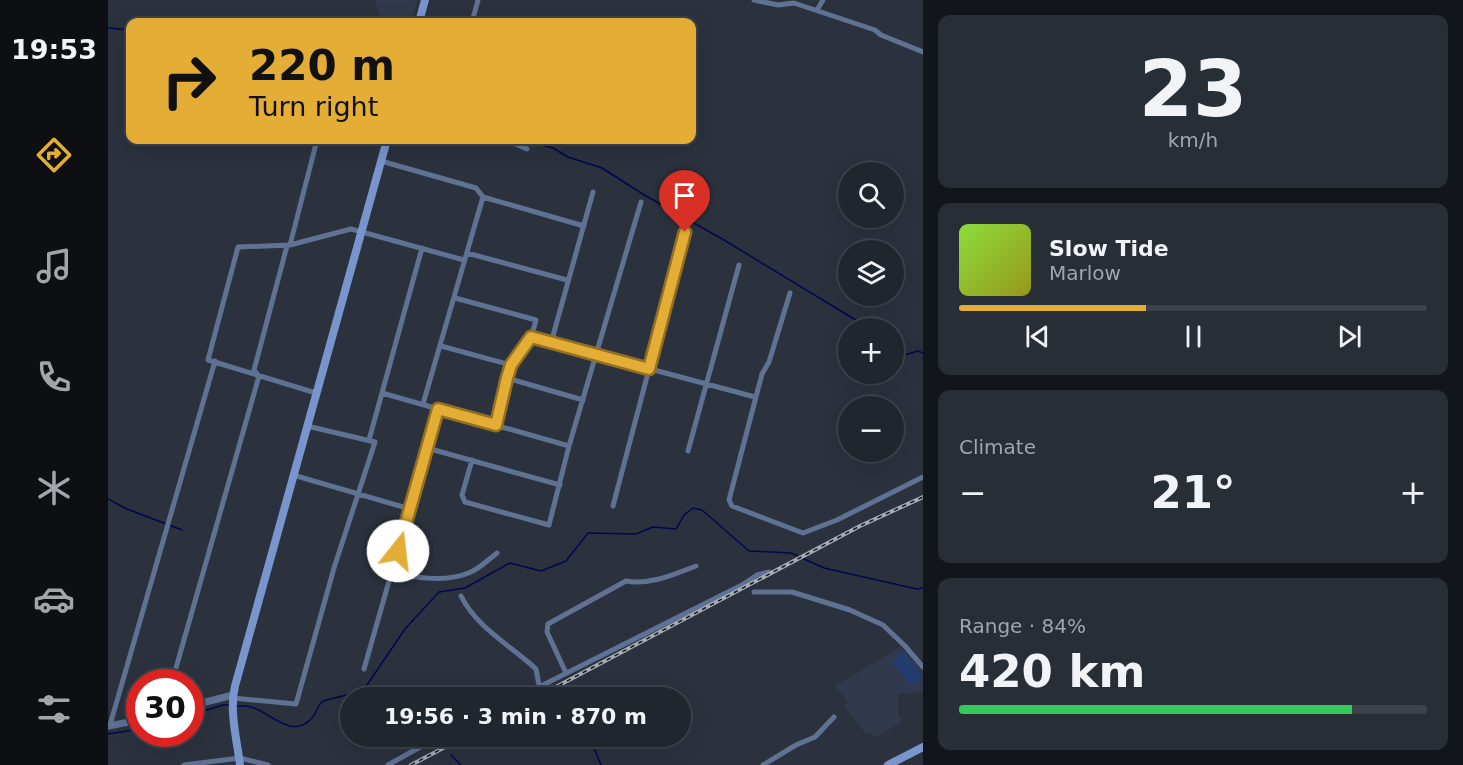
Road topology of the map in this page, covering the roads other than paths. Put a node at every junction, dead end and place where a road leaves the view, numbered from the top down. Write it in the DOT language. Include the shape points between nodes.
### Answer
graph roads {
  1 [pos="425,0"];
  2 [pos="478,0"];
  3 [pos="754,0"];
  4 [pos="823,0"];
  5 [pos="816,10"];
  6 [pos="420,18"];
  7 [pos="473,18"];
  8 [pos="923,52"];
  9 [pos="316,144"];
  10 [pos="386,144"];
  11 [pos="515,144"];
  12 [pos="527,149"];
  13 [pos="381,161"];
  14 [pos="593,192"];
  15 [pos="483,197"];
  16 [pos="641,202"];
  17 [pos="584,226"];
  18 [pos="362,231"];
  19 [pos="685,232"];
  20 [pos="289,245"];
  21 [pos="422,248"];
  22 [pos="466,253"];
  23 [pos="464,260"];
  24 [pos="740,265"];
  25 [pos="567,280"];
  26 [pos="790,293"];
  27 [pos="455,298"];
  28 [pos="531,337"];
  29 [pos="551,343"];
  30 [pos="441,346"];
  31 [pos="596,354"];
  32 [pos="215,361"];
  33 [pos="511,365"];
  34 [pos="649,369"];
  35 [pos="259,376"];
  36 [pos="507,378"];
  37 [pos="707,385"];
  38 [pos="316,393"];
  39 [pos="382,393"];
  40 [pos="755,397"];
  41 [pos="583,400"];
  42 [pos="423,405"];
  43 [pos="438,409"];
  44 [pos="496,425"];
  45 [pos="307,426"];
  46 [pos="369,440"];
  47 [pos="569,446"];
  48 [pos="427,448"];
  49 [pos="688,451"];
  50 [pos="472,460"];
  51 [pos="293,475"];
  52 [pos="923,477"];
  53 [pos="560,486"];
  54 [pos="360,494"];
  55 [pos="613,506"];
  56 [pos="410,509"];
  57 [pos="497,553"];
  58 [pos="696,566"];
  59 [pos="392,572"];
  60 [pos="769,572"];
  61 [pos="754,592"];
  62 [pos="461,596"];
  63 [pos="923,667"];
  64 [pos="176,669"];
  65 [pos="364,669"];
  66 [pos="566,673"];
  67 [pos="539,685"];
  68 [pos="536,687"];
  69 [pos="233,696"];
  70 [pos="204,703"];
  71 [pos="834,717"];
  72 [pos="126,722"];
  73 [pos="109,725"];
  74 [pos="420,747"];
  75 [pos="923,747"];
  76 [pos="240,762"];
  77 [pos="765,764"];
  78 [pos="184,765"];
  79 [pos="268,765"];
  80 [pos="387,765"];
  81 [pos="888,765"];
  1 -- 6 [label="main road"];
  2 -- 7 [label="street"];
  3 -- 5 [label="street" via="778,5 794,3"];
  4 -- 5 [label="street"];
  5 -- 8 [label="street"];
  9 -- 20 [label="street"];
  10 -- 13 [label="main road"];
  11 -- 12 [label="street"];
  13 -- 15 [label="street" via="476,188"];
  13 -- 18 [label="main road"];
  14 -- 17 [label="street"];
  15 -- 17 [label="street"];
  15 -- 22 [label="street"];
  16 -- 31 [label="street"];
  17 -- 25 [label="street"];
  18 -- 20 [label="street" via="335,232"];
  18 -- 21 [label="street"];
  18 -- 38 [label="main road"];
  19 -- 34 [label="street"];
  20 -- 32 [label="street" via="238,247 208,360"];
  20 -- 35 [label="street" via="254,370"];
  21 -- 23 [label="street"];
  21 -- 39 [label="street"];
  22 -- 23 [label="street"];
  22 -- 25 [label="street"];
  23 -- 27 [label="street"];
  24 -- 37 [label="street"];
  25 -- 29 [label="street"];
  26 -- 40 [label="street"];
  27 -- 28 [label="street" via="537,320"];
  27 -- 30 [label="street"];
  28 -- 29 [label="street"];
  28 -- 33 [label="street"];
  29 -- 31 [label="street"];
  30 -- 33 [label="street"];
  30 -- 42 [label="street"];
  31 -- 34 [label="street"];
  31 -- 41 [label="street"];
  32 -- 35 [label="street"];
  32 -- 73 [label="street"];
  33 -- 36 [label="street"];
  34 -- 37 [label="street"];
  34 -- 55 [label="street"];
  35 -- 38 [label="street"];
  35 -- 64 [label="street"];
  36 -- 41 [label="street"];
  36 -- 44 [label="street"];
  37 -- 40 [label="street"];
  37 -- 49 [label="street"];
  38 -- 45 [label="main road"];
  39 -- 42 [label="street"];
  39 -- 46 [label="street"];
  40 -- 52 [label="street" via="729,500 732,506 803,533"];
  41 -- 47 [label="street"];
  42 -- 43 [label="street"];
  43 -- 44 [label="street"];
  43 -- 48 [label="street"];
  44 -- 47 [label="street"];
  45 -- 46 [label="street"];
  45 -- 51 [label="main road"];
  46 -- 54 [label="street" via="375,442"];
  47 -- 53 [label="street"];
  48 -- 50 [label="street"];
  48 -- 56 [label="street"];
  50 -- 53 [label="street"];
  50 -- 53 [label="street" via="462,495 465,502 549,525"];
  51 -- 54 [label="street"];
  51 -- 69 [label="main road"];
  54 -- 56 [label="street"];
  54 -- 69 [label="street" via="334,568 296,704"];
  56 -- 59 [label="street"];
  57 -- 59 [label="street" via="470,572 442,579"];
  58 -- 66 [label="street" via="639,583 626,581 548,624 547,632"];
  59 -- 65 [label="street"];
  60 -- 66 [label="street"];
  61 -- 63 [label="street" via="792,592 850,610 883,625"];
  62 -- 67 [label="street" via="478,620 534,668"];
  66 -- 67 [label="street"];
  67 -- 68 [label="street"];
  69 -- 70 [label="street"];
  69 -- 76 [label="main road"];
  71 -- 77 [label="street" via="815,737"];
  72 -- 73 [label="street"];
  74 -- 80 [label="street"];
  75 -- 81 [label="main road"];
  76 -- 78 [label="street"];
  76 -- 79 [label="street"];
}
